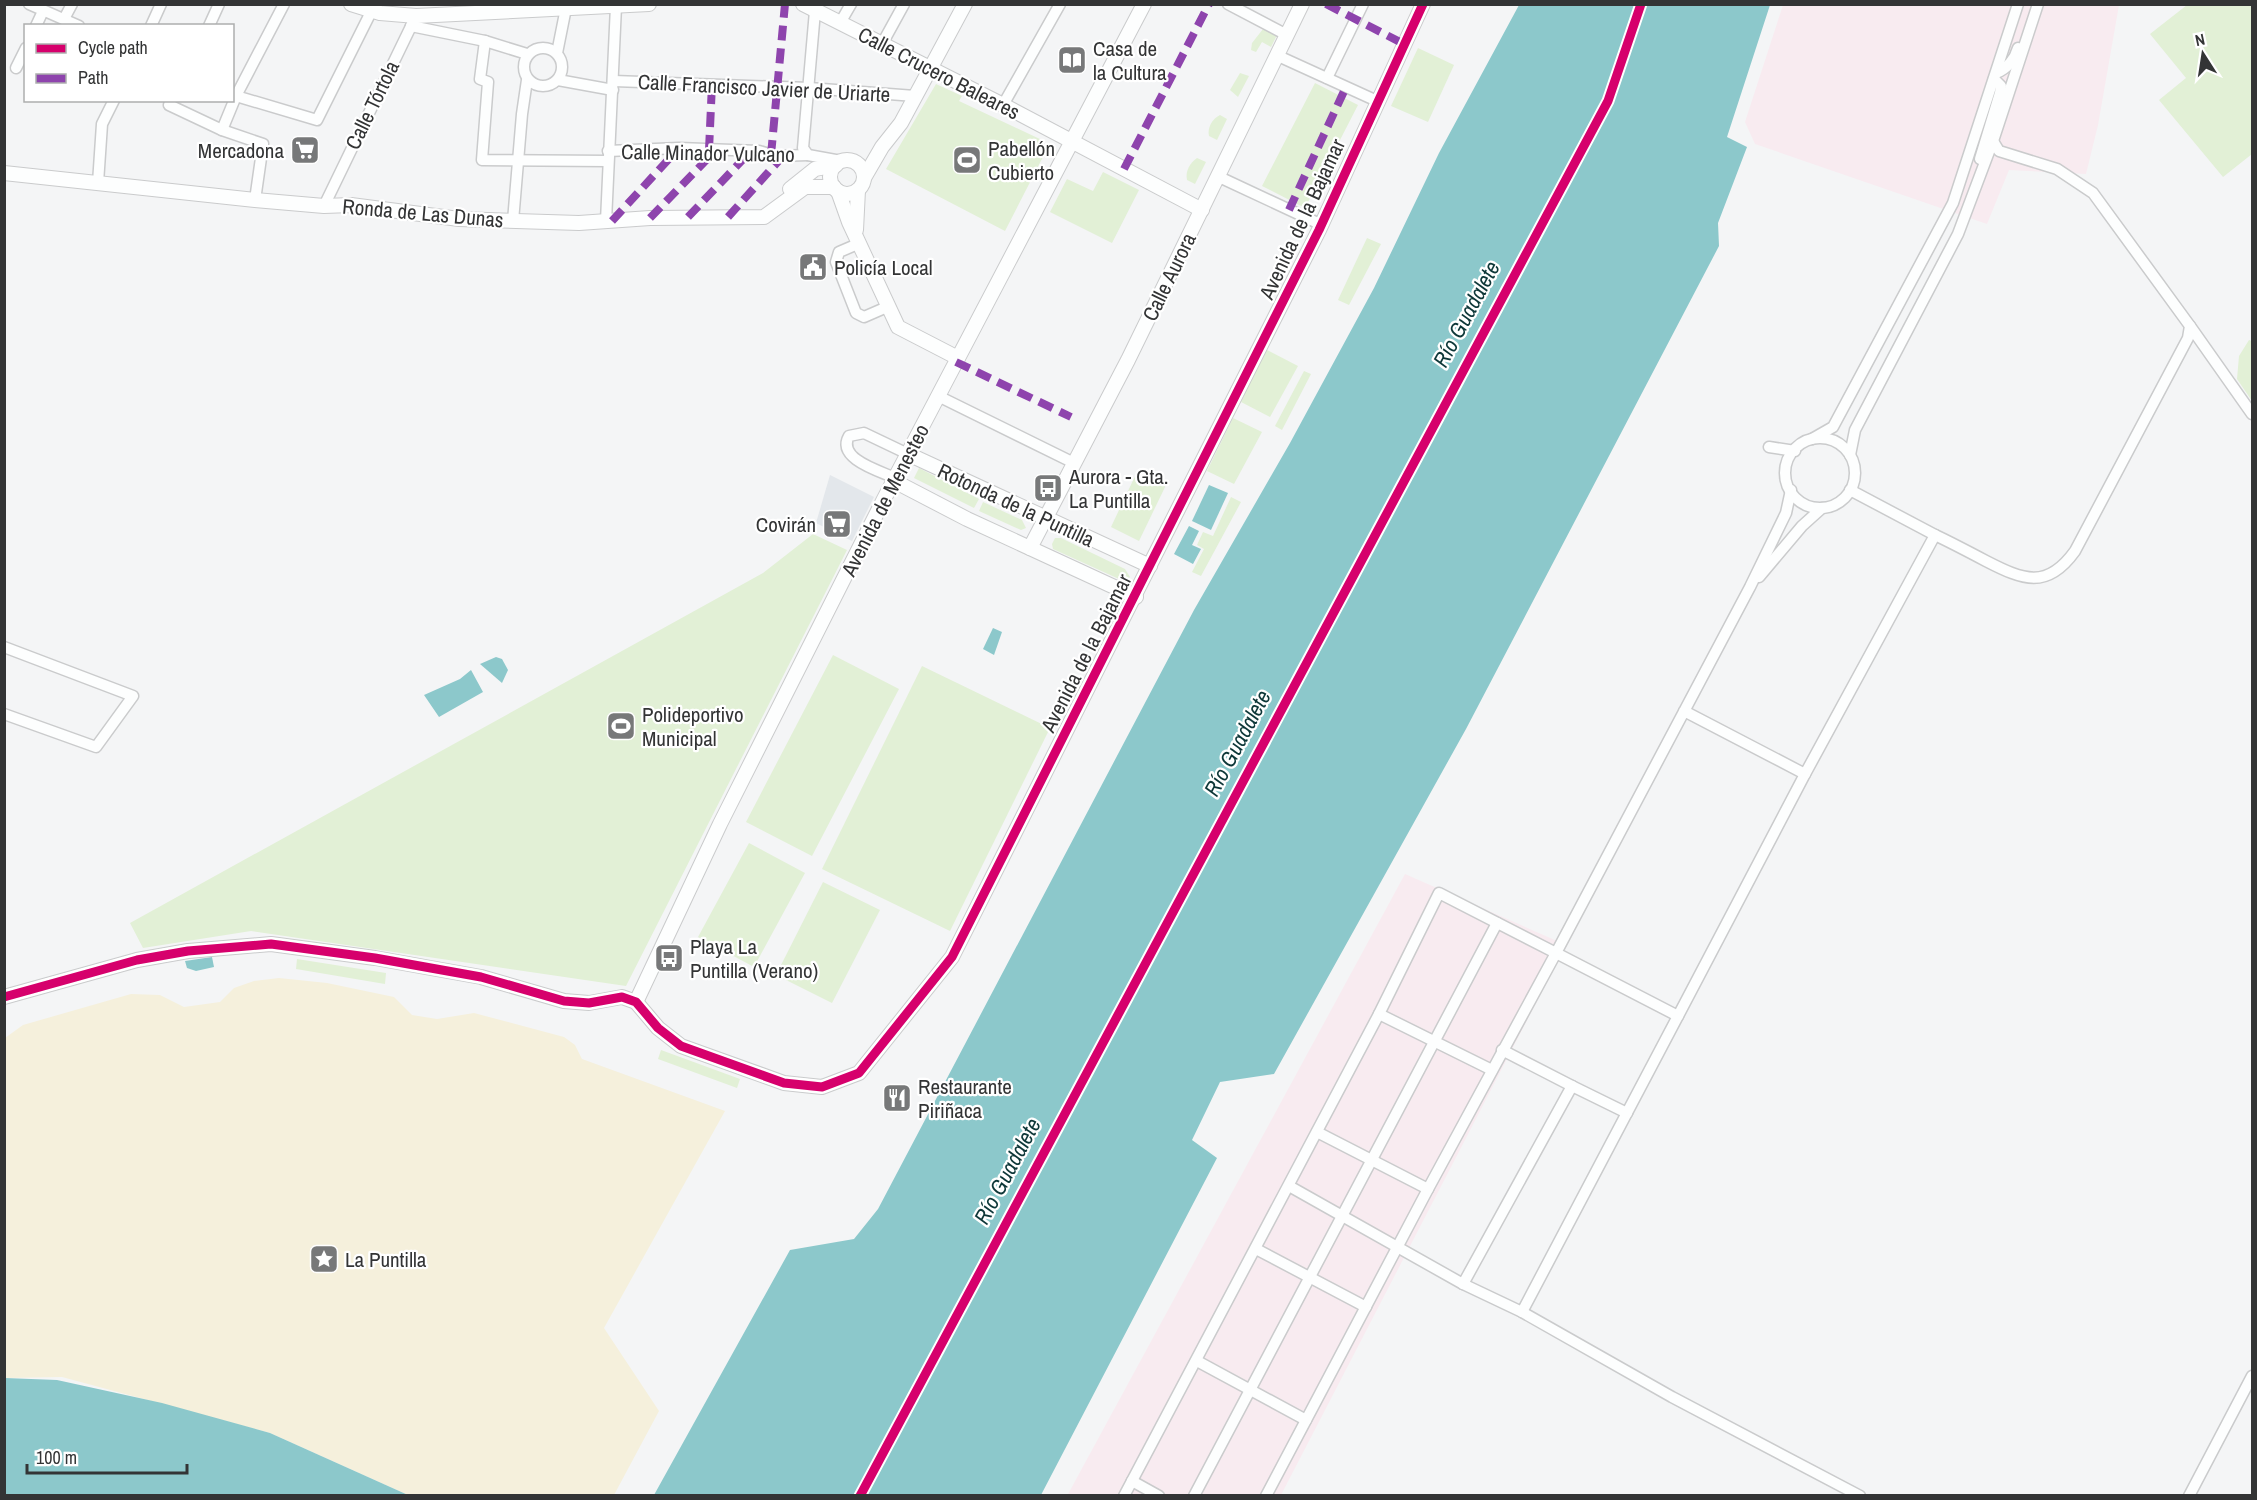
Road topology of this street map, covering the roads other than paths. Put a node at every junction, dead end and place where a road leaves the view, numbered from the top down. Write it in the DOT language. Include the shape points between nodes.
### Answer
graph roads {
  1 [pos="29,4"];
  2 [pos="72,4"];
  3 [pos="161,4"];
  4 [pos="219,4"];
  5 [pos="284,4"];
  6 [pos="351,4"];
  7 [pos="649,4"];
  8 [pos="851,4"];
  9 [pos="904,4"];
  10 [pos="965,4"];
  11 [pos="1060,4"];
  12 [pos="1144,4"];
  13 [pos="1228,4"];
  14 [pos="1302,4"];
  15 [pos="1362,4"];
  16 [pos="1423,4"];
  17 [pos="2018,4"];
  18 [pos="2032,4"];
  19 [pos="2038,4"];
  20 [pos="616,6"];
  21 [pos="545,7"];
  22 [pos="566,8"];
  23 [pos="809,8"];
  24 [pos="493,9"];
  25 [pos="372,10"];
  26 [pos="43,11"];
  27 [pos="416,15"];
  28 [pos="64,19"];
  29 [pos="840,23"];
  30 [pos="37,24"];
  31 [pos="75,24"];
  32 [pos="152,24"];
  33 [pos="210,24"];
  34 [pos="1287,35"];
  35 [pos="485,41"];
  36 [pos="882,44"];
  37 [pos="24,52"];
  38 [pos="557,52"];
  39 [pos="527,54"];
  40 [pos="1276,55"];
  41 [pos="16,68"];
  42 [pos="930,69"];
  43 [pos="1995,76"];
  44 [pos="1327,78"];
  45 [pos="527,80"];
  46 [pos="558,80"];
  47 [pos="613,86"];
  48 [pos="808,88"];
  49 [pos="236,96"];
  50 [pos="915,96"];
  51 [pos="234,101"];
  52 [pos="1377,101"];
  53 [pos="113,102"];
  54 [pos="170,102"];
  55 [pos="234,102"];
  56 [pos="1003,105"];
  57 [pos="222,130"];
  58 [pos="1071,141"];
  59 [pos="1993,141"];
  60 [pos="882,147"];
  61 [pos="808,155"];
  62 [pos="608,156"];
  63 [pos="518,161"];
  64 [pos="838,163"];
  65 [pos="858,163"];
  66 [pos="4,173"];
  67 [pos="1217,176"];
  68 [pos="98,183"];
  69 [pos="861,184"];
  70 [pos="836,189"];
  71 [pos="255,200"];
  72 [pos="324,206"];
  73 [pos="1202,210"];
  74 [pos="764,217"];
  75 [pos="513,221"];
  76 [pos="606,221"];
  77 [pos="1322,225"];
  78 [pos="1958,234"];
  79 [pos="858,238"];
  80 [pos="887,307"];
  81 [pos="2190,326"];
  82 [pos="958,358"];
  83 [pos="938,396"];
  84 [pos="2253,414"];
  85 [pos="1812,439"];
  86 [pos="1795,451"];
  87 [pos="908,454"];
  88 [pos="1850,455"];
  89 [pos="1074,463"];
  90 [pos="1787,465"];
  91 [pos="894,480"];
  92 [pos="1791,490"];
  93 [pos="1850,490"];
  94 [pos="1822,508"];
  95 [pos="1045,519"];
  96 [pos="1935,535"];
  97 [pos="1030,548"];
  98 [pos="1149,566"];
  99 [pos="1750,586"];
  100 [pos="1136,597"];
  101 [pos="4,647"];
  102 [pos="1684,711"];
  103 [pos="4,714"];
  104 [pos="1805,774"];
  105 [pos="1497,923"];
  106 [pos="1556,953"];
  107 [pos="4,997"];
  108 [pos="636,1002"];
  109 [pos="1379,1014"];
  110 [pos="1678,1016"];
  111 [pos="1434,1042"];
  112 [pos="1503,1050"];
  113 [pos="1492,1070"];
  114 [pos="1572,1086"];
  115 [pos="1628,1113"];
  116 [pos="1317,1132"];
  117 [pos="1372,1160"];
  118 [pos="1288,1186"];
  119 [pos="1428,1189"];
  120 [pos="1342,1217"];
  121 [pos="1397,1247"];
  122 [pos="1256,1249"];
  123 [pos="1309,1278"];
  124 [pos="1463,1284"];
  125 [pos="1366,1307"];
  126 [pos="1522,1312"];
  127 [pos="1197,1361"];
  128 [pos="2253,1376"];
  129 [pos="1250,1390"];
  130 [pos="1306,1420"];
  131 [pos="1132,1480"];
  132 [pos="1124,1496"];
  133 [pos="1159,1496"];
  134 [pos="1194,1496"];
  135 [pos="1266,1496"];
  136 [pos="1860,1496"];
  137 [pos="2189,1496"];
  1 -- 26 [label="street"];
  2 -- 28 [label="street"];
  3 -- 32 [label="street"];
  4 -- 33 [label="street"];
  5 -- 49 [label="street"];
  6 -- 25 [label="street"];
  7 -- 20 [label="street"];
  8 -- 29 [label="street"];
  9 -- 36 [label="street"];
  10 -- 42 [label="street"];
  11 -- 56 [label="street"];
  12 -- 58 [label="street, Avenida de Menesteo"];
  13 -- 34 [label="street"];
  14 -- 34 [label="street, Calle Aurora"];
  15 -- 44 [label="street"];
  16 -- 52 [label="street, Avenida de la Bajamar"];
  17 -- 43 [label="street"];
  18 -- 43 [label="street" via="2016,56"];
  19 -- 59 [label="street"];
  20 -- 22 [label="street"];
  20 -- 47 [label="street"];
  21 -- 22 [label="street"];
  21 -- 24 [label="street"];
  22 -- 38 [label="street"];
  23 -- 29 [label="street, Calle Crucero Baleares"];
  23 -- 48 [label="street"];
  24 -- 27 [label="street"];
  25 -- 27 [label="street"];
  25 -- 49 [label="street" via="317,120"];
  26 -- 28 [label="street"];
  26 -- 30 [label="street"];
  27 -- 35 [label="street"];
  27 -- 72 [label="street, Calle Tórtola"];
  28 -- 31 [label="street"];
  29 -- 36 [label="street, Calle Crucero Baleares"];
  34 -- 40 [label="street, Calle Aurora"];
  35 -- 39 [label="street"];
  35 -- 63 [label="street, Calle Minador Vulcano" via="480,79 488,82 482,160"];
  36 -- 42 [label="street, Calle Crucero Baleares"];
  37 -- 41 [label="street"];
  38 -- 39 [label="street" via="531,50"];
  38 -- 46 [label="street" via="561,75"];
  39 -- 45 [label="street"];
  40 -- 44 [label="street"];
  40 -- 67 [label="street, Calle Aurora"];
  42 -- 50 [label="street"];
  42 -- 56 [label="street, Calle Crucero Baleares"];
  43 -- 78 [label="street" via="2000,93"];
  43 -- 85 [label="street" via="1953,202 1833,427"];
  44 -- 52 [label="street"];
  45 -- 46 [label="street" via="531,85 556,84"];
  45 -- 63 [label="street"];
  46 -- 47 [label="street, Calle Francisco Javier de Uriarte"];
  47 -- 48 [label="street, Calle Francisco Javier de Uriarte"];
  47 -- 62 [label="street"];
  48 -- 50 [label="street, Calle Francisco Javier de Uriarte"];
  48 -- 61 [label="street" via="803,148"];
  49 -- 51 [label="street"];
  50 -- 60 [label="street"];
  52 -- 77 [label="street, Avenida de la Bajamar"];
  53 -- 68 [label="street" via="102,124"];
  54 -- 57 [label="street" via="169,105"];
  55 -- 57 [label="street"];
  56 -- 58 [label="street, Calle Crucero Baleares"];
  57 -- 71 [label="street" via="263,144"];
  58 -- 73 [label="street, Calle Crucero Baleares"];
  58 -- 82 [label="street, Avenida de Menesteo"];
  59 -- 78 [label="street"];
  59 -- 81 [label="street" via="1999,151 2057,169 2093,193"];
  60 -- 65 [label="street"];
  60 -- 69 [label="street"];
  61 -- 62 [label="street, Calle Minador Vulcano" via="659,148"];
  61 -- 64 [label="street, Calle Minador Vulcano"];
  62 -- 63 [label="street, Calle Minador Vulcano"];
  62 -- 76 [label="street"];
  63 -- 75 [label="street"];
  64 -- 65 [label="street"];
  64 -- 70 [label="street" via="831,173"];
  64 -- 74 [label="street" via="814,170 786,191"];
  65 -- 69 [label="street"];
  66 -- 68 [label="street, Ronda de Las Dunas"];
  67 -- 73 [label="street, Calle Aurora"];
  67 -- 77 [label="street"];
  68 -- 71 [label="street, Ronda de Las Dunas"];
  69 -- 70 [label="street" via="848,194"];
  69 -- 79 [label="street"];
  70 -- 74 [label="street" via="805,187"];
  70 -- 79 [label="street"];
  71 -- 72 [label="street, Ronda de Las Dunas"];
  72 -- 75 [label="street, Ronda de Las Dunas" via="351,205 459,219"];
  73 -- 89 [label="street, Calle Aurora"];
  74 -- 76 [label="street, Ronda de Las Dunas"];
  75 -- 76 [label="street, Ronda de Las Dunas"];
  77 -- 98 [label="street, Avenida de la Bajamar"];
  78 -- 88 [label="street" via="1855,430"];
  79 -- 80 [label="street"];
  79 -- 80 [label="street" via="839,252 836,262 856,313 864,317"];
  80 -- 82 [label="street" via="898,327"];
  81 -- 84 [label="street"];
  81 -- 96 [label="street" via="2174,366 2066,565 2049,576 2024,578"];
  82 -- 83 [label="street, Avenida de Menesteo"];
  83 -- 87 [label="street, Avenida de Menesteo"];
  83 -- 89 [label="street"];
  85 -- 86 [label="street"];
  85 -- 88 [label="street" via="1833,441"];
  86 -- 90 [label="street"];
  86 -- 90 [label="street" via="1769,447"];
  87 -- 91 [label="street, Avenida de Menesteo"];
  87 -- 91 [label="street, Rotonda de la Puntilla" via="864,433 849,436 846,441 857,460"];
  87 -- 95 [label="street, Rotonda de la Puntilla"];
  88 -- 93 [label="street" via="1855,468"];
  89 -- 95 [label="street, Calle Aurora"];
  90 -- 92 [label="street"];
  91 -- 97 [label="street"];
  91 -- 108 [label="street, Avenida de Menesteo" via="720,824"];
  92 -- 94 [label="street" via="1807,506"];
  92 -- 99 [label="street" via="1786,513"];
  93 -- 94 [label="street" via="1836,505"];
  93 -- 96 [label="street"];
  94 -- 99 [label="street"];
  95 -- 97 [label="street, Calle Aurora"];
  95 -- 98 [label="street, Rotonda de la Puntilla"];
  96 -- 104 [label="street"];
  97 -- 100 [label="street"];
  98 -- 100 [label="street, Avenida de la Bajamar"];
  99 -- 102 [label="street"];
  100 -- 108 [label="street, Avenida de la Bajamar" via="952,957 859,1073 822,1087 784,1083 681,1046 658,1028"];
  101 -- 103 [label="street" via="133,696 96,747"];
  102 -- 104 [label="street"];
  102 -- 106 [label="street"];
  104 -- 110 [label="street"];
  105 -- 106 [label="street"];
  105 -- 109 [label="street" via="1439,893"];
  105 -- 111 [label="street"];
  106 -- 110 [label="street"];
  106 -- 112 [label="street"];
  107 -- 108 [label="street" via="137,960 271,944 481,977 564,1001 590,1003 622,997"];
  109 -- 111 [label="street"];
  109 -- 116 [label="street"];
  110 -- 115 [label="street"];
  111 -- 113 [label="street"];
  111 -- 117 [label="street"];
  112 -- 113 [label="street"];
  112 -- 114 [label="street"];
  113 -- 119 [label="street"];
  114 -- 115 [label="street"];
  114 -- 124 [label="street"];
  115 -- 126 [label="street"];
  116 -- 117 [label="street"];
  116 -- 118 [label="street"];
  117 -- 119 [label="street"];
  117 -- 120 [label="street"];
  118 -- 120 [label="street"];
  118 -- 122 [label="street"];
  119 -- 121 [label="street"];
  120 -- 121 [label="street"];
  120 -- 123 [label="street"];
  121 -- 124 [label="street"];
  121 -- 125 [label="street"];
  122 -- 123 [label="street"];
  122 -- 127 [label="street"];
  123 -- 125 [label="street"];
  123 -- 129 [label="street"];
  124 -- 126 [label="street"];
  125 -- 130 [label="street"];
  126 -- 136 [label="street"];
  127 -- 129 [label="street"];
  127 -- 131 [label="street"];
  128 -- 137 [label="street"];
  129 -- 130 [label="street"];
  129 -- 134 [label="street"];
  130 -- 135 [label="street"];
  131 -- 132 [label="street"];
  131 -- 133 [label="street"];
}
